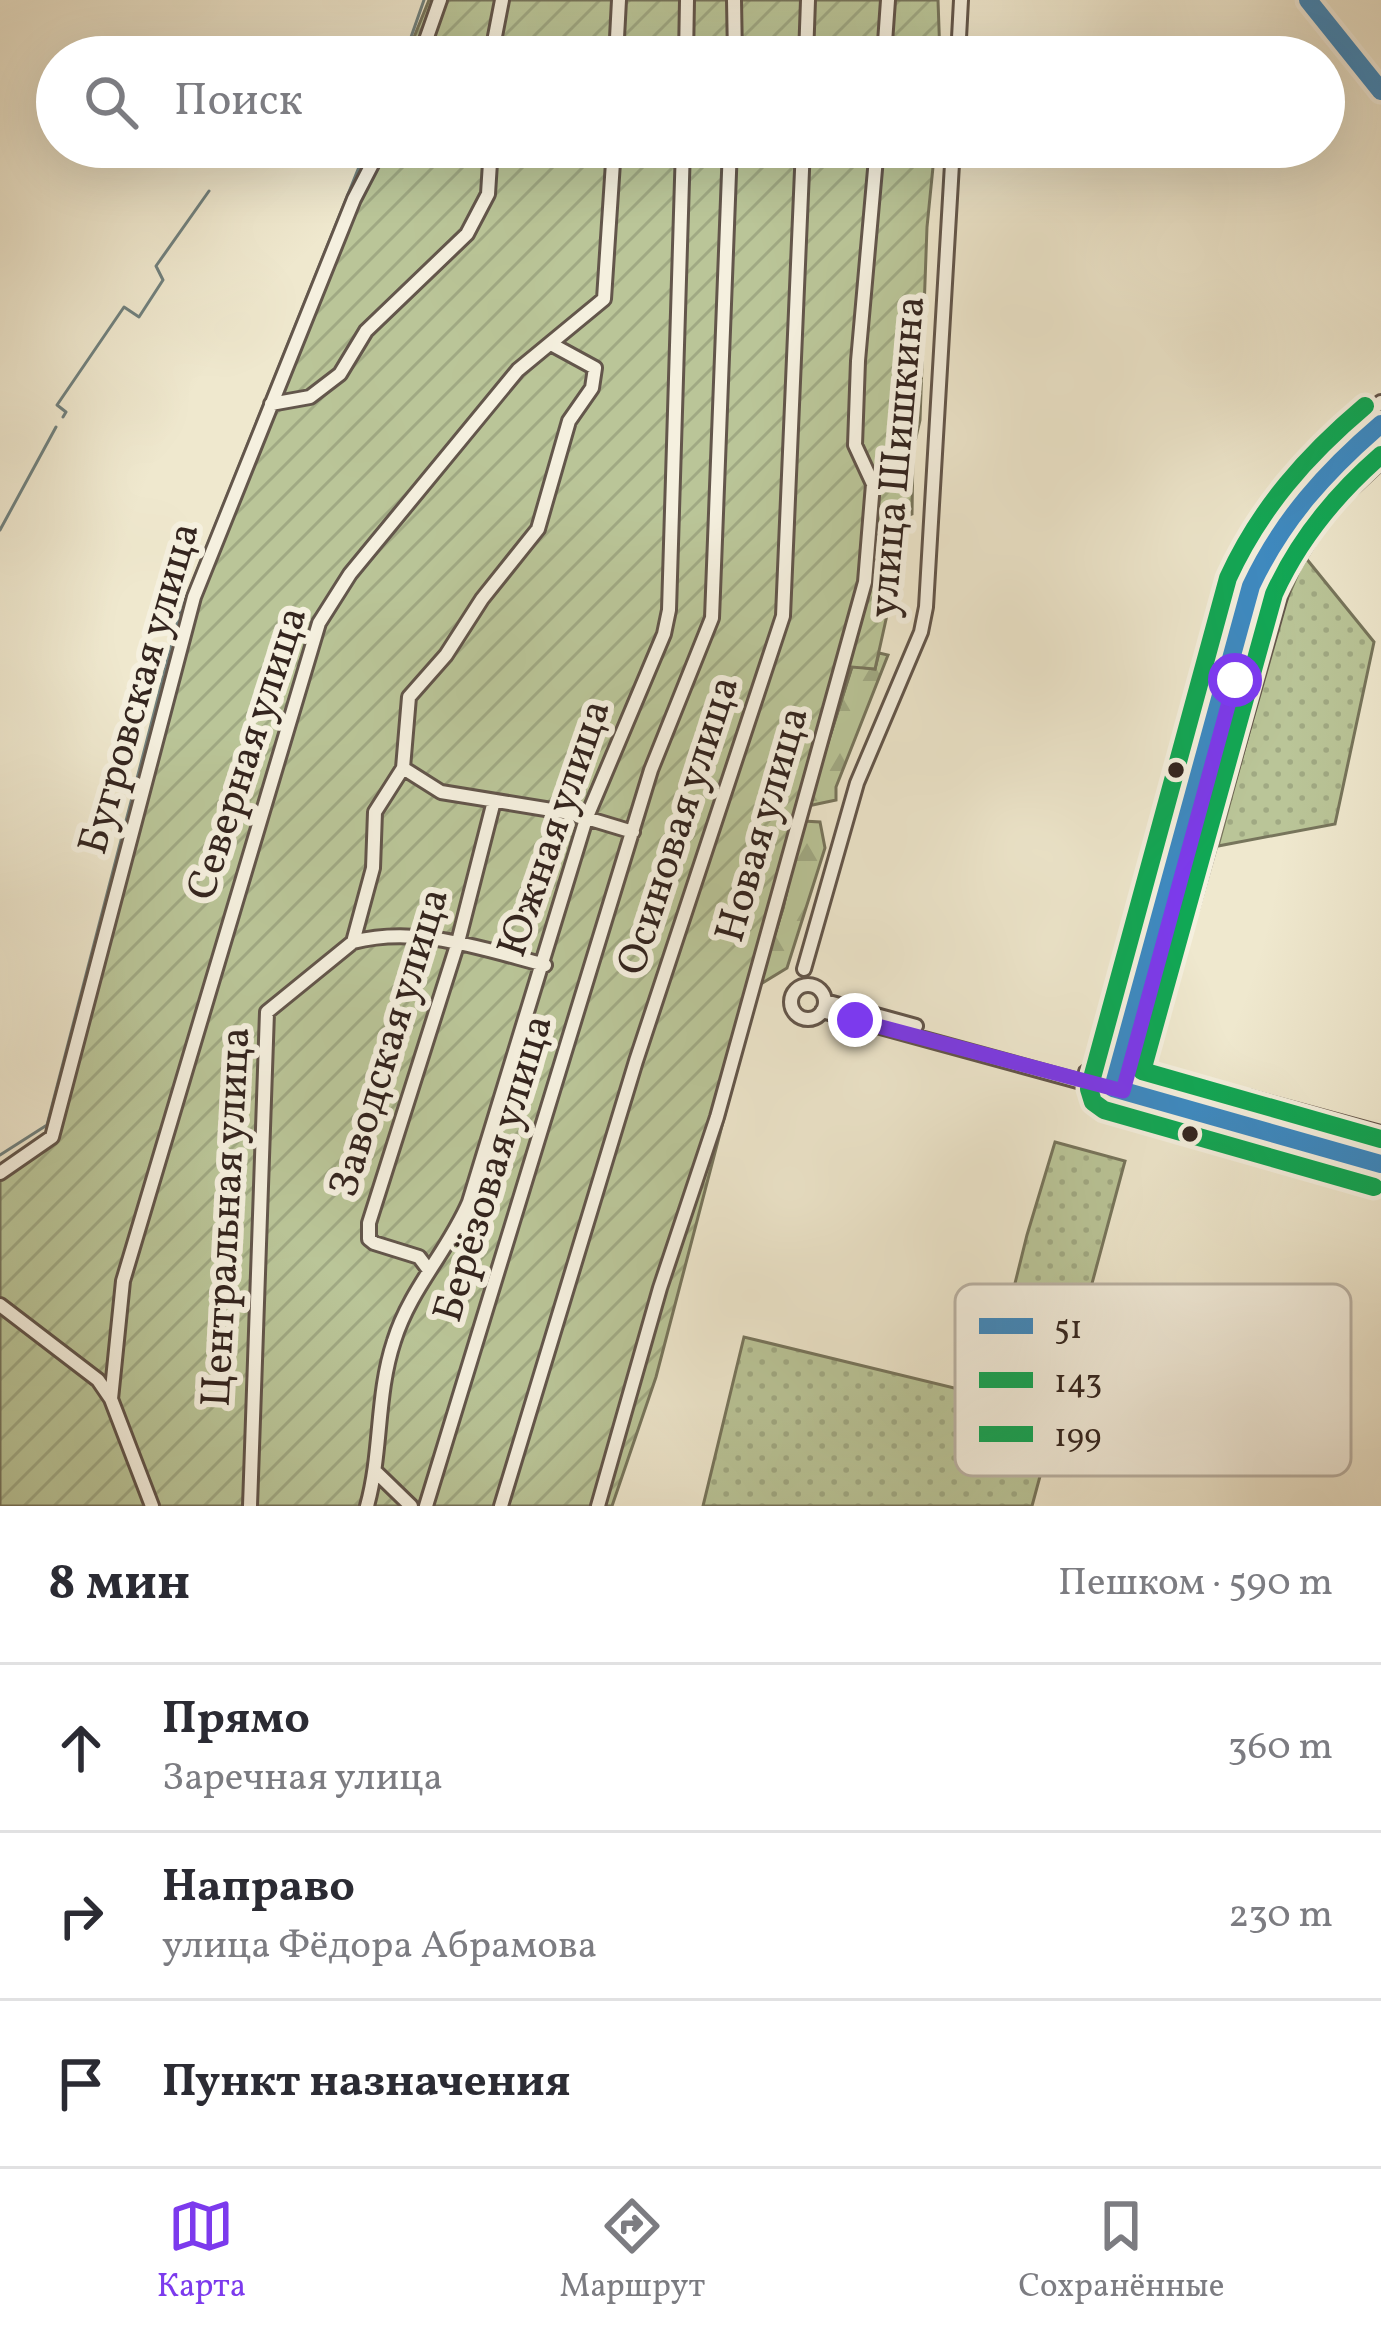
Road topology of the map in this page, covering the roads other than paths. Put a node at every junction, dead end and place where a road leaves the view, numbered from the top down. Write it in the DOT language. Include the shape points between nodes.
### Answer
graph roads {
  1 [pos="440,0"];
  2 [pos="502,0"];
  3 [pos="619,0"];
  4 [pos="687,0"];
  5 [pos="734,0"];
  6 [pos="808,0"];
  7 [pos="888,0"];
  8 [pos="961,0"];
  9 [pos="1308,0"];
  10 [pos="1318,0"];
  11 [pos="427,36"];
  12 [pos="495,36"];
  13 [pos="617,36"];
  14 [pos="686,36"];
  15 [pos="734,36"];
  16 [pos="807,36"];
  17 [pos="885,36"];
  18 [pos="959,36"];
  19 [pos="1337,36"];
  20 [pos="1345,46"];
  21 [pos="1381,78"];
  22 [pos="1381,91"];
  23 [pos="370,168"];
  24 [pos="490,168"];
  25 [pos="613,168"];
  26 [pos="682,168"];
  27 [pos="729,168"];
  28 [pos="802,168"];
  29 [pos="876,168"];
  30 [pos="952,168"];
  31 [pos="551,344"];
  32 [pos="1381,402"];
  33 [pos="271,404"];
  34 [pos="1381,424"];
  35 [pos="1381,438"];
  36 [pos="1381,461"];
  37 [pos="403,768"];
  38 [pos="494,800"];
  39 [pos="586,819"];
  40 [pos="632,832"];
  41 [pos="1165,939"];
  42 [pos="352,942"];
  43 [pos="458,942"];
  44 [pos="544,965"];
  45 [pos="804,969"];
  46 [pos="1139,992"];
  47 [pos="823,1006"];
  48 [pos="1119,1085"];
  49 [pos="1214,1107"];
  50 [pos="1266,1133"];
  51 [pos="1381,1133"];
  52 [pos="1381,1152"];
  53 [pos="1381,1164"];
  54 [pos="0,1172"];
  55 [pos="1381,1181"];
  56 [pos="428,1269"];
  57 [pos="0,1305"];
  58 [pos="112,1399"];
  59 [pos="376,1472"];
  60 [pos="152,1506"];
  61 [pos="250,1506"];
  62 [pos="367,1506"];
  63 [pos="410,1506"];
  64 [pos="426,1506"];
  65 [pos="501,1506"];
  66 [pos="598,1506"];
  1 -- 11 [label="street"];
  2 -- 12 [label="street"];
  3 -- 13 [label="street"];
  4 -- 14 [label="street"];
  5 -- 15 [label="street"];
  6 -- 16 [label="street"];
  7 -- 17 [label="street"];
  8 -- 18 [label="street"];
  9 -- 19 [label="street"];
  10 -- 21 [label="street"];
  20 -- 22 [label="street"];
  23 -- 33 [label="street, Бугровская улица"];
  24 -- 33 [label="street" via="488,194 467,234 366,331 340,374 310,397"];
  25 -- 31 [label="street, Северная улица" via="604,299"];
  26 -- 39 [label="street, Южная улица" via="669,610"];
  27 -- 40 [label="street, Берёзовая улица" via="712,618"];
  28 -- 65 [label="street, Осиновая улица" via="783,616"];
  29 -- 66 [label="street, Новая улица" via="855,445 874,484 865,582 717,1117"];
  30 -- 45 [label="street, улица Шишкина" via="926,607 856,783"];
  31 -- 37 [label="street" via="596,368 592,388 569,422 538,529 409,697"];
  31 -- 58 [label="street, Северная улица" via="485,408 319,623 123,1281"];
  32 -- 46 [label="street" via="1287,488 1234,579 1131,952"];
  33 -- 54 [label="street, Бугровская улица" via="194,597 52,1137"];
  34 -- 46 [label="street" via="1305,494 1260,566"];
  35 -- 41 [label="street" via="1314,500 1270,570"];
  36 -- 41 [label="street" via="1326,513 1285,579 1191,909"];
  37 -- 38 [label="street" via="441,792"];
  37 -- 42 [label="street" via="375,812 373,868"];
  38 -- 39 [label="street"];
  38 -- 43 [label="street, Заводская улица"];
  39 -- 40 [label="street"];
  39 -- 44 [label="street, Южная улица"];
  40 -- 64 [label="street, Берёзовая улица"];
  41 -- 48 [label="street"];
  42 -- 43 [label="street"];
  42 -- 61 [label="street, Центральная улица" via="267,1012"];
  43 -- 44 [label="street"];
  43 -- 56 [label="street, Заводская улица" via="368,1233"];
  44 -- 56 [label="street, Южная улица" via="469,1202"];
  46 -- 48 [label="street"];
  47 -- 48 [label="street"];
  48 -- 49 [label="street"];
  48 -- 50 [label="street"];
  49 -- 51 [label="street" via="1248,1097"];
  49 -- 52 [label="street"];
  50 -- 53 [label="street"];
  50 -- 55 [label="street" via="1293,1158"];
  56 -- 59 [label="street, Южная улица" via="393,1342"];
  57 -- 58 [label="street" via="64,1350"];
  58 -- 60 [label="street"];
  59 -- 62 [label="street, Южная улица"];
  59 -- 63 [label="street"];
}
